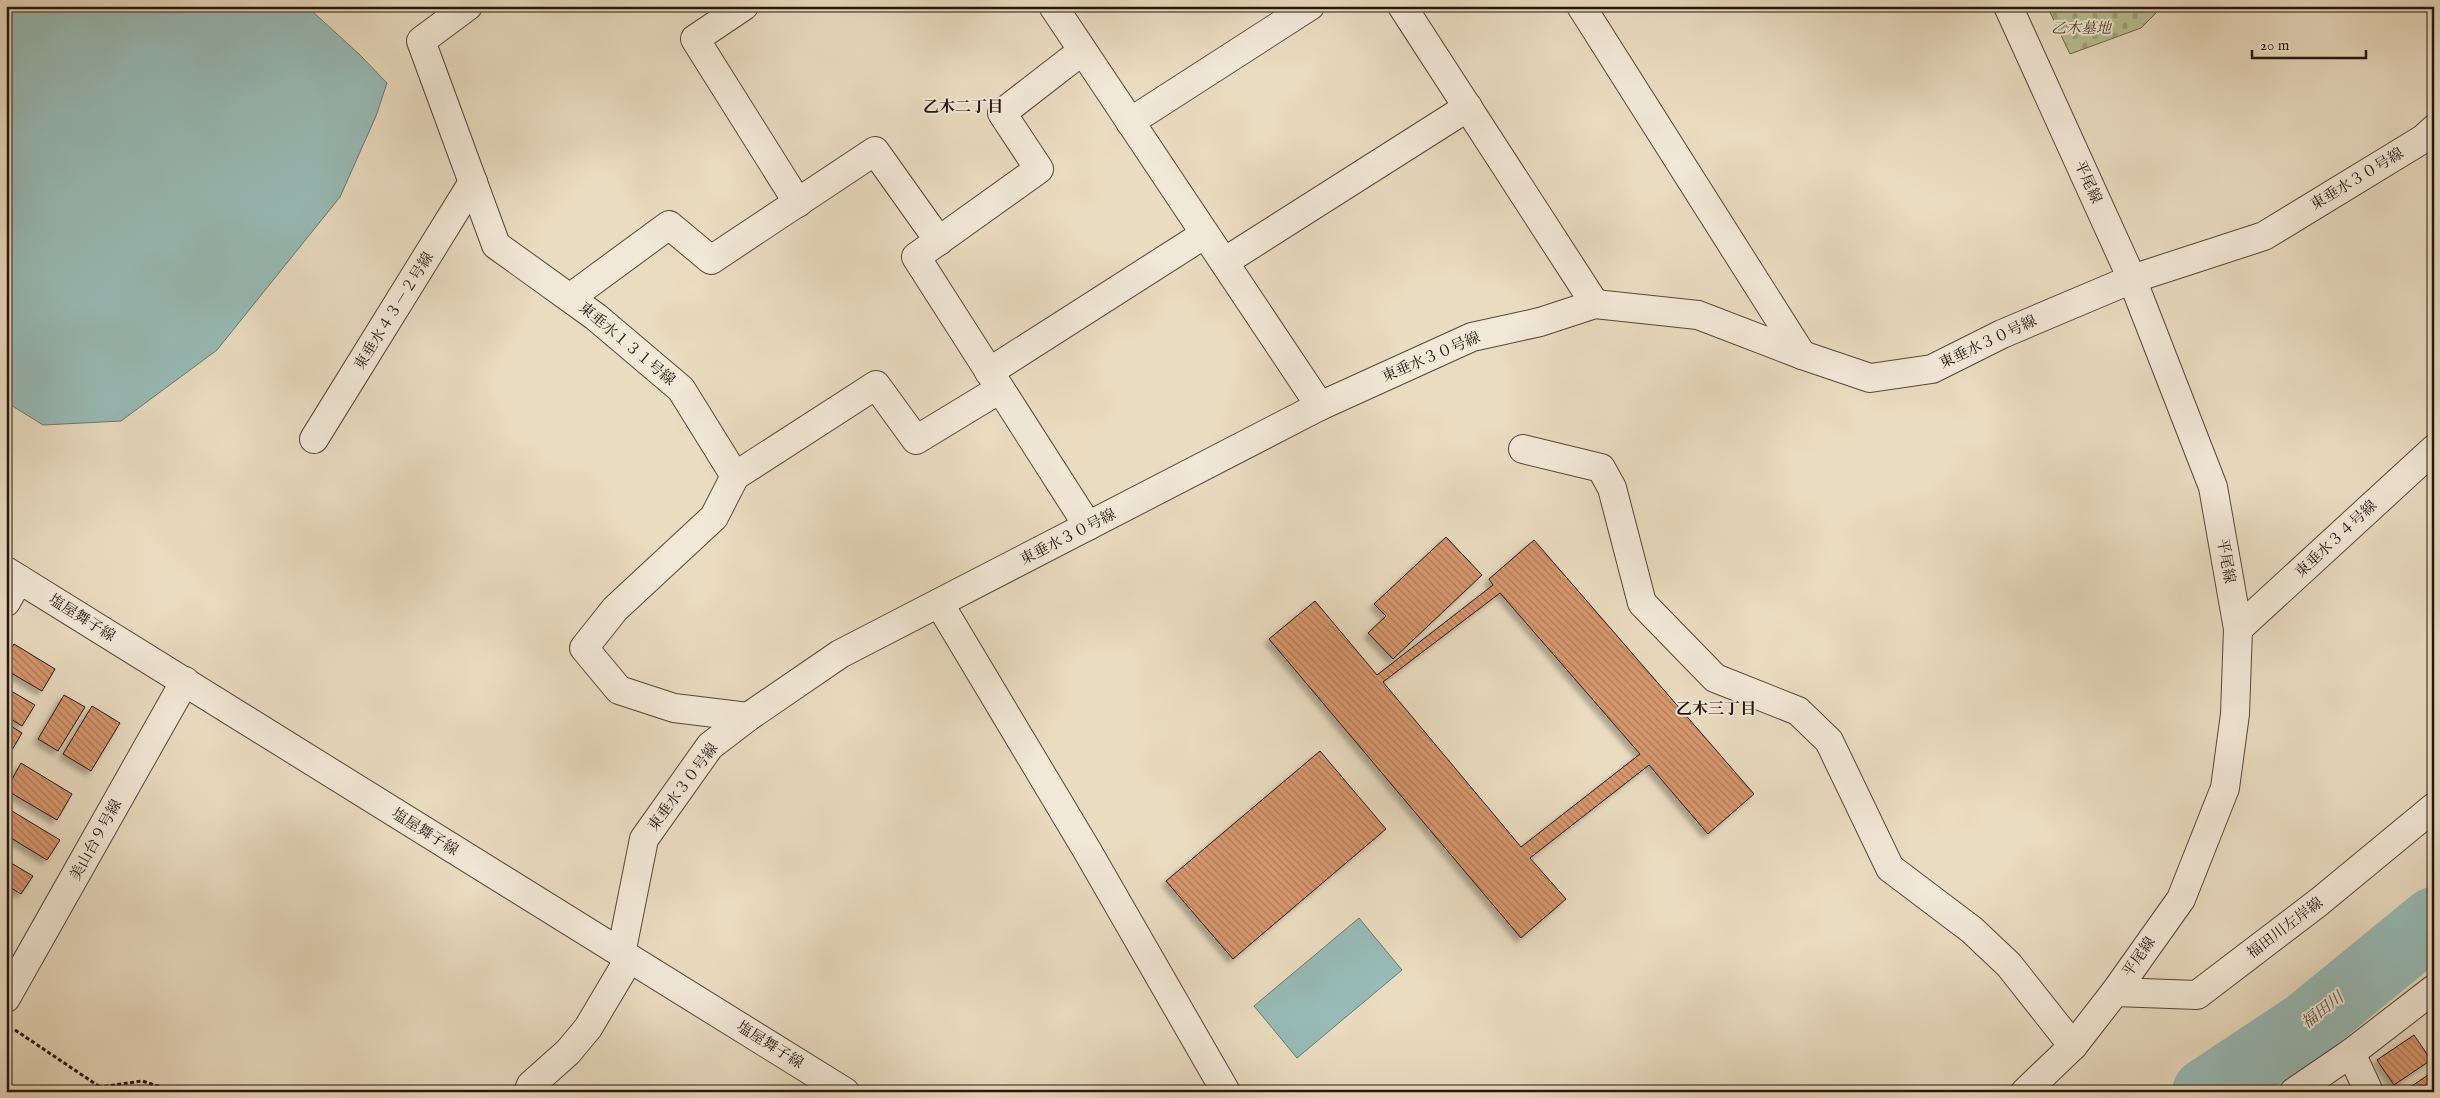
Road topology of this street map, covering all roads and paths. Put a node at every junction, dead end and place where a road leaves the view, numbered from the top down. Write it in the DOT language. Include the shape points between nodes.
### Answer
graph roads {
  1 [pos="468,6"];
  2 [pos="744,6"];
  3 [pos="1053,6"];
  4 [pos="1310,6"];
  5 [pos="1402,6"];
  6 [pos="1581,6"];
  7 [pos="2008,6"];
  8 [pos="1082,51"];
  9 [pos="1468,107"];
  10 [pos="1130,122"];
  11 [pos="2434,130"];
  12 [pos="473,182"];
  13 [pos="798,203"];
  14 [pos="1205,234"];
  15 [pos="939,241"];
  16 [pos="1224,262"];
  17 [pos="2132,278"];
  18 [pos="571,297"];
  19 [pos="1595,304"];
  20 [pos="1802,355"];
  21 [pos="995,381"];
  22 [pos="1320,406"];
  23 [pos="314,439"];
  24 [pos="1523,448"];
  25 [pos="2434,449"];
  26 [pos="734,476"];
  27 [pos="1088,526"];
  28 [pos="13,575"];
  29 [pos="6,602"];
  30 [pos="939,603"];
  31 [pos="2238,630"];
  32 [pos="185,681"];
  33 [pos="748,717"];
  34 [pos="2434,807"];
  35 [pos="625,956"];
  36 [pos="2434,989"];
  37 [pos="2115,992"];
  38 [pos="6,998"];
  39 [pos="14,1030"];
  40 [pos="2073,1046"];
  41 [pos="2351,1052"];
  42 [pos="100,1087"];
  43 [pos="107,1092"];
  44 [pos="176,1092"];
  45 [pos="528,1092"];
  46 [pos="845,1092"];
  47 [pos="1226,1092"];
  48 [pos="2025,1092"];
  49 [pos="2294,1092"];
  50 [pos="2369,1092"];
  1 -- 12 [label="street, 東垂水１３１号線" via="421,41"];
  2 -- 13 [label="street" via="695,40"];
  3 -- 8 [label="street"];
  4 -- 10 [label="street"];
  5 -- 9 [label="street"];
  6 -- 20 [label="street"];
  7 -- 17 [label="street, 平尾線"];
  8 -- 10 [label="street"];
  8 -- 15 [label="street" via="1002,113 1039,169"];
  9 -- 16 [label="street"];
  9 -- 19 [label="street"];
  10 -- 14 [label="street"];
  11 -- 17 [label="street, 東垂水３０号線" via="2264,236"];
  12 -- 18 [label="street, 東垂水１３１号線" via="496,245"];
  12 -- 23 [label="street, 東垂水４３－２号線"];
  13 -- 15 [label="street" via="875,151"];
  13 -- 18 [label="street" via="711,260 669,225"];
  14 -- 16 [label="street"];
  14 -- 21 [label="street"];
  15 -- 21 [label="street" via="916,257"];
  16 -- 22 [label="street"];
  17 -- 20 [label="street, 東垂水３０号線" via="2002,334 1932,369 1870,378"];
  17 -- 31 [label="street, 平尾線" via="2213,487"];
  18 -- 26 [label="street, 東垂水１３１号線" via="681,389"];
  19 -- 20 [label="street, 東垂水３０号線" via="1698,315"];
  19 -- 22 [label="street, 東垂水３０号線" via="1540,322 1472,337"];
  21 -- 26 [label="street" via="916,440 876,385"];
  21 -- 27 [label="street"];
  22 -- 27 [label="street, 東垂水３０号線"];
  24 -- 40 [label="street" via="1601,468 1612,488 1642,604 1716,678 1798,711 1829,741 1890,868 1972,930 2009,965"];
  25 -- 31 [label="street, 東垂水３４号線"];
  26 -- 33 [label="street" via="714,517 614,610 584,648 619,690 674,708"];
  27 -- 30 [label="street, 東垂水３０号線"];
  28 -- 29 [label="street"];
  28 -- 32 [label="street, 塩屋舞子線"];
  30 -- 33 [label="street, 東垂水３０号線" via="840,654"];
  30 -- 47 [label="street"];
  31 -- 37 [label="street, 平尾線" via="2235,714 2225,788 2181,899"];
  32 -- 35 [label="street, 塩屋舞子線"];
  32 -- 38 [label="street, 美山台９号線"];
  33 -- 35 [label="street, 東垂水３０号線" via="710,746 644,839"];
  34 -- 37 [label="street, 福田川左岸線" via="2319,902 2197,995"];
  35 -- 45 [label="street, 東垂水３０号線" via="588,1028 568,1052 531,1085"];
  35 -- 46 [label="street, 塩屋舞子線"];
  36 -- 41 [label="street"];
  37 -- 40 [label="street, 平尾線"];
  39 -- 42 [label="path"];
  40 -- 48 [label="street, 平尾線"];
  41 -- 49 [label="street"];
  41 -- 50 [label="street"];
  42 -- 43 [label="path"];
  42 -- 44 [label="path" via="142,1081"];
}
